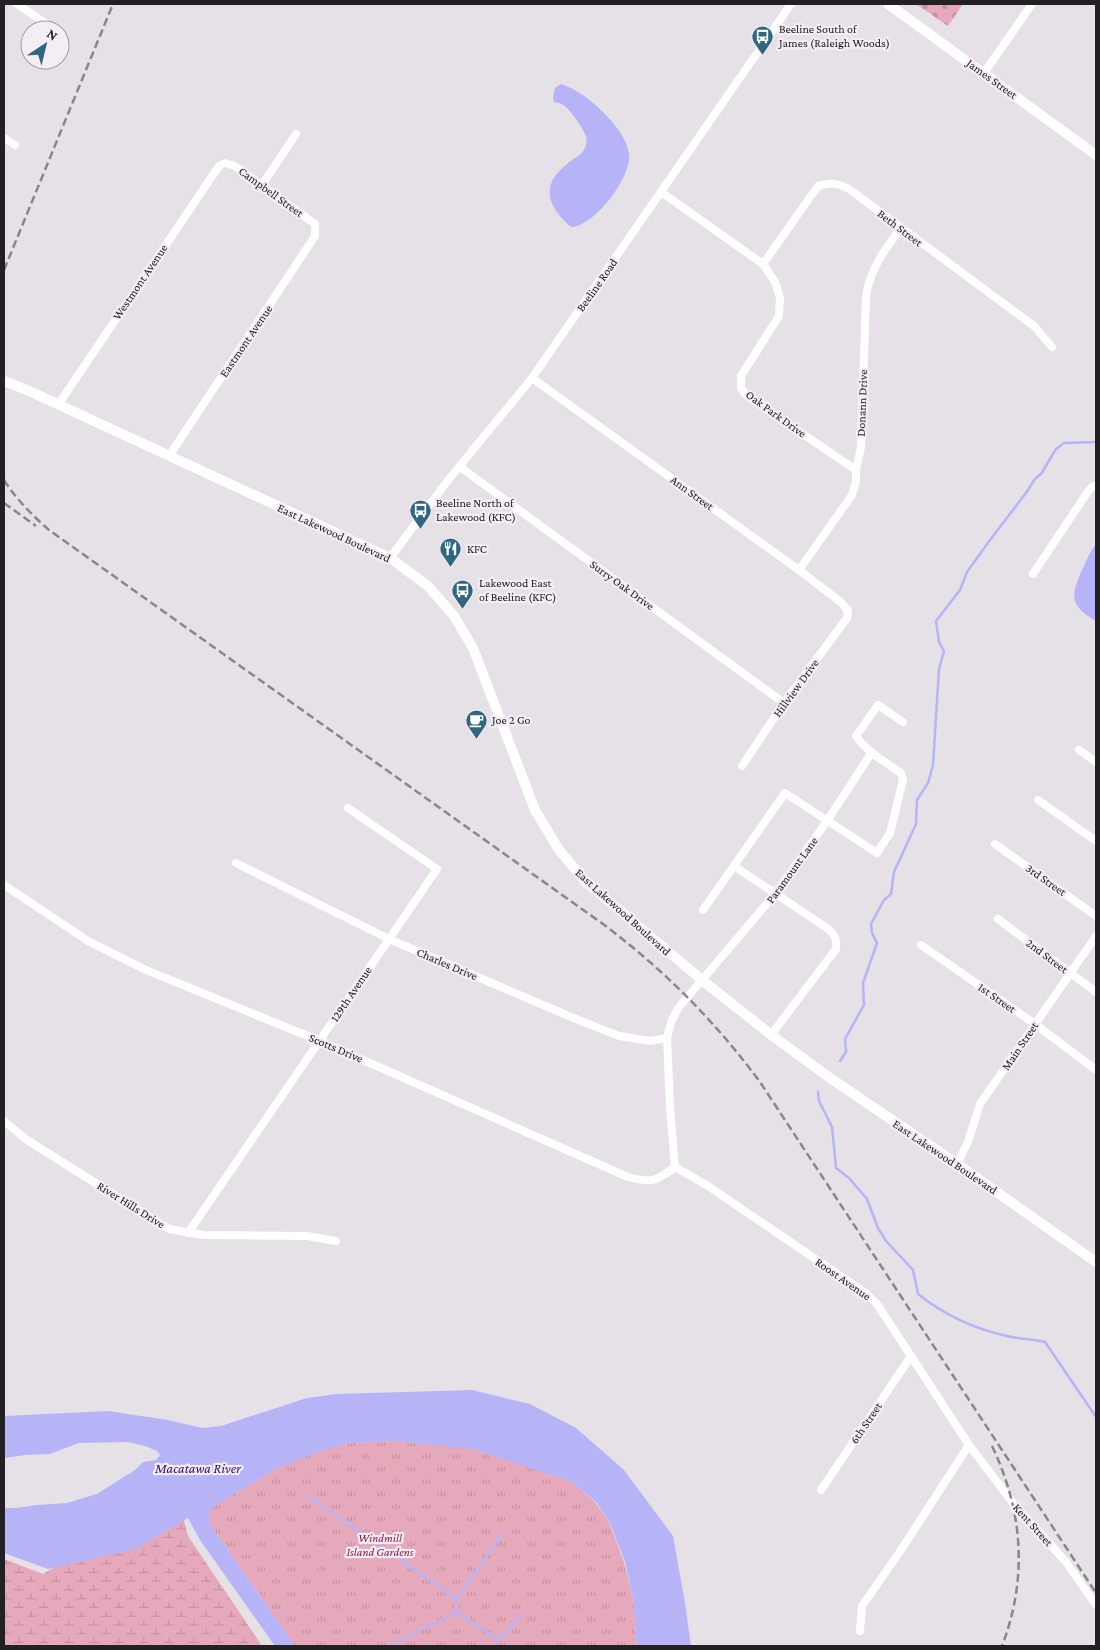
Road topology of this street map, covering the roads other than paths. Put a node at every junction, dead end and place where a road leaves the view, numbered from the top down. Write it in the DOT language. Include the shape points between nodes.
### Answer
graph roads {
  1 [pos="16,4"];
  2 [pos="791,4"];
  3 [pos="888,4"];
  4 [pos="1032,4"];
  5 [pos="39,20"];
  6 [pos="984,73"];
  7 [pos="296,134"];
  8 [pos="4,138"];
  9 [pos="15,145"];
  10 [pos="1096,155"];
  11 [pos="225,163"];
  12 [pos="262,185"];
  13 [pos="661,192"];
  14 [pos="315,224"];
  15 [pos="901,228"];
  16 [pos="763,264"];
  17 [pos="1052,346"];
  18 [pos="532,378"];
  19 [pos="4,381"];
  20 [pos="58,405"];
  21 [pos="169,456"];
  22 [pos="460,467"];
  23 [pos="856,470"];
  24 [pos="1096,486"];
  25 [pos="390,558"];
  26 [pos="799,570"];
  27 [pos="1033,574"];
  28 [pos="848,611"];
  29 [pos="784,703"];
  30 [pos="903,722"];
  31 [pos="1079,750"];
  32 [pos="872,752"];
  33 [pos="1096,762"];
  34 [pos="742,766"];
  35 [pos="1038,800"];
  36 [pos="348,808"];
  37 [pos="827,821"];
  38 [pos="1096,841"];
  39 [pos="995,844"];
  40 [pos="236,863"];
  41 [pos="734,866"];
  42 [pos="4,885"];
  43 [pos="775,894"];
  44 [pos="703,910"];
  45 [pos="1096,916"];
  46 [pos="998,920"];
  47 [pos="1096,936"];
  48 [pos="389,939"];
  49 [pos="921,945"];
  50 [pos="1069,973"];
  51 [pos="702,980"];
  52 [pos="1096,992"];
  53 [pos="1035,1024"];
  54 [pos="771,1035"];
  55 [pos="667,1038"];
  56 [pos="320,1041"];
  57 [pos="1096,1070"];
  58 [pos="4,1121"];
  59 [pos="957,1164"];
  60 [pos="675,1167"];
  61 [pos="188,1233"];
  62 [pos="336,1241"];
  63 [pos="1096,1262"];
  64 [pos="911,1356"];
  65 [pos="969,1446"];
  66 [pos="821,1490"];
  67 [pos="1096,1605"];
  68 [pos="860,1631"];
  1 -- 5 [label="street"];
  2 -- 13 [label="street, Beeline Road"];
  3 -- 6 [label="main road, James Street"];
  4 -- 6 [label="street"];
  6 -- 10 [label="main road, James Street"];
  7 -- 12 [label="street"];
  8 -- 9 [label="street"];
  11 -- 12 [label="street, Campbell Street" via="235,166"];
  11 -- 20 [label="street, Westmont Avenue" via="219,166"];
  12 -- 14 [label="street, Campbell Street"];
  13 -- 16 [label="street, Oak Park Drive"];
  13 -- 18 [label="street, Beeline Road"];
  14 -- 21 [label="street, Eastmont Avenue" via="315,236"];
  15 -- 16 [label="street, Beth Street" via="848,189 828,183 818,186"];
  15 -- 17 [label="street, Beth Street" via="1034,326"];
  15 -- 23 [label="street, Donann Drive" via="878,260 868,282 861,447"];
  16 -- 23 [label="street, Oak Park Drive" via="775,282 781,307 779,316 740,376 741,388 747,396"];
  18 -- 22 [label="street, Beeline Road"];
  18 -- 26 [label="street, Ann Street"];
  19 -- 20 [label="main road, East Lakewood Boulevard"];
  20 -- 21 [label="main road, East Lakewood Boulevard"];
  21 -- 25 [label="main road, East Lakewood Boulevard"];
  22 -- 25 [label="street, Beeline Road"];
  22 -- 29 [label="street, Surry Oak Drive"];
  23 -- 26 [label="street, Donann Drive" via="852,496"];
  24 -- 27 [label="street" via="1086,493"];
  25 -- 51 [label="main road, East Lakewood Boulevard" via="428,586 459,624 472,648 535,810 559,850 586,882"];
  26 -- 28 [label="street, Ann Street"];
  28 -- 29 [label="street, Hillview Drive" via="847,618"];
  29 -- 34 [label="street, Hillview Drive"];
  30 -- 32 [label="street" via="878,705 856,736"];
  31 -- 33 [label="street"];
  32 -- 37 [label="street, Paramount Lane"];
  32 -- 37 [label="street" via="901,773 903,780 890,833 877,853"];
  35 -- 38 [label="street"];
  36 -- 48 [label="street, 129th Avenue" via="437,869"];
  37 -- 41 [label="street" via="785,793"];
  37 -- 43 [label="street, Paramount Lane"];
  39 -- 45 [label="street, 3rd Street"];
  40 -- 48 [label="street, Charles Drive"];
  41 -- 43 [label="street"];
  41 -- 44 [label="street"];
  42 -- 56 [label="street, Scotts Drive" via="88,941 154,973"];
  43 -- 51 [label="street, Paramount Lane"];
  43 -- 54 [label="street" via="833,932 837,940 836,949"];
  46 -- 50 [label="street, 2nd Street"];
  47 -- 50 [label="street, Main Street"];
  48 -- 55 [label="street, Charles Drive" via="619,1036 650,1041"];
  48 -- 56 [label="street, 129th Avenue"];
  49 -- 53 [label="street, 1st Street"];
  50 -- 52 [label="street, 2nd Street"];
  50 -- 53 [label="street, Main Street"];
  51 -- 54 [label="main road, East Lakewood Boulevard"];
  51 -- 55 [label="street" via="679,1007"];
  53 -- 57 [label="street, 1st Street"];
  53 -- 59 [label="street, Main Street" via="980,1104"];
  54 -- 59 [label="main road, East Lakewood Boulevard"];
  55 -- 60 [label="street"];
  56 -- 60 [label="street, Scotts Drive" via="628,1177 646,1182 662,1177"];
  56 -- 61 [label="street, 129th Avenue"];
  58 -- 61 [label="street, River Hills Drive" via="27,1140 160,1225"];
  59 -- 63 [label="main road, East Lakewood Boulevard"];
  60 -- 64 [label="street, Roost Avenue" via="864,1292 877,1304"];
  61 -- 62 [label="street, River Hills Drive" via="238,1237 307,1236"];
  64 -- 65 [label="street, Roost Avenue"];
  64 -- 66 [label="street, 6th Street"];
  65 -- 67 [label="street, Kent Street" via="1013,1503 1066,1562"];
  65 -- 68 [label="street" via="862,1606"];
}
